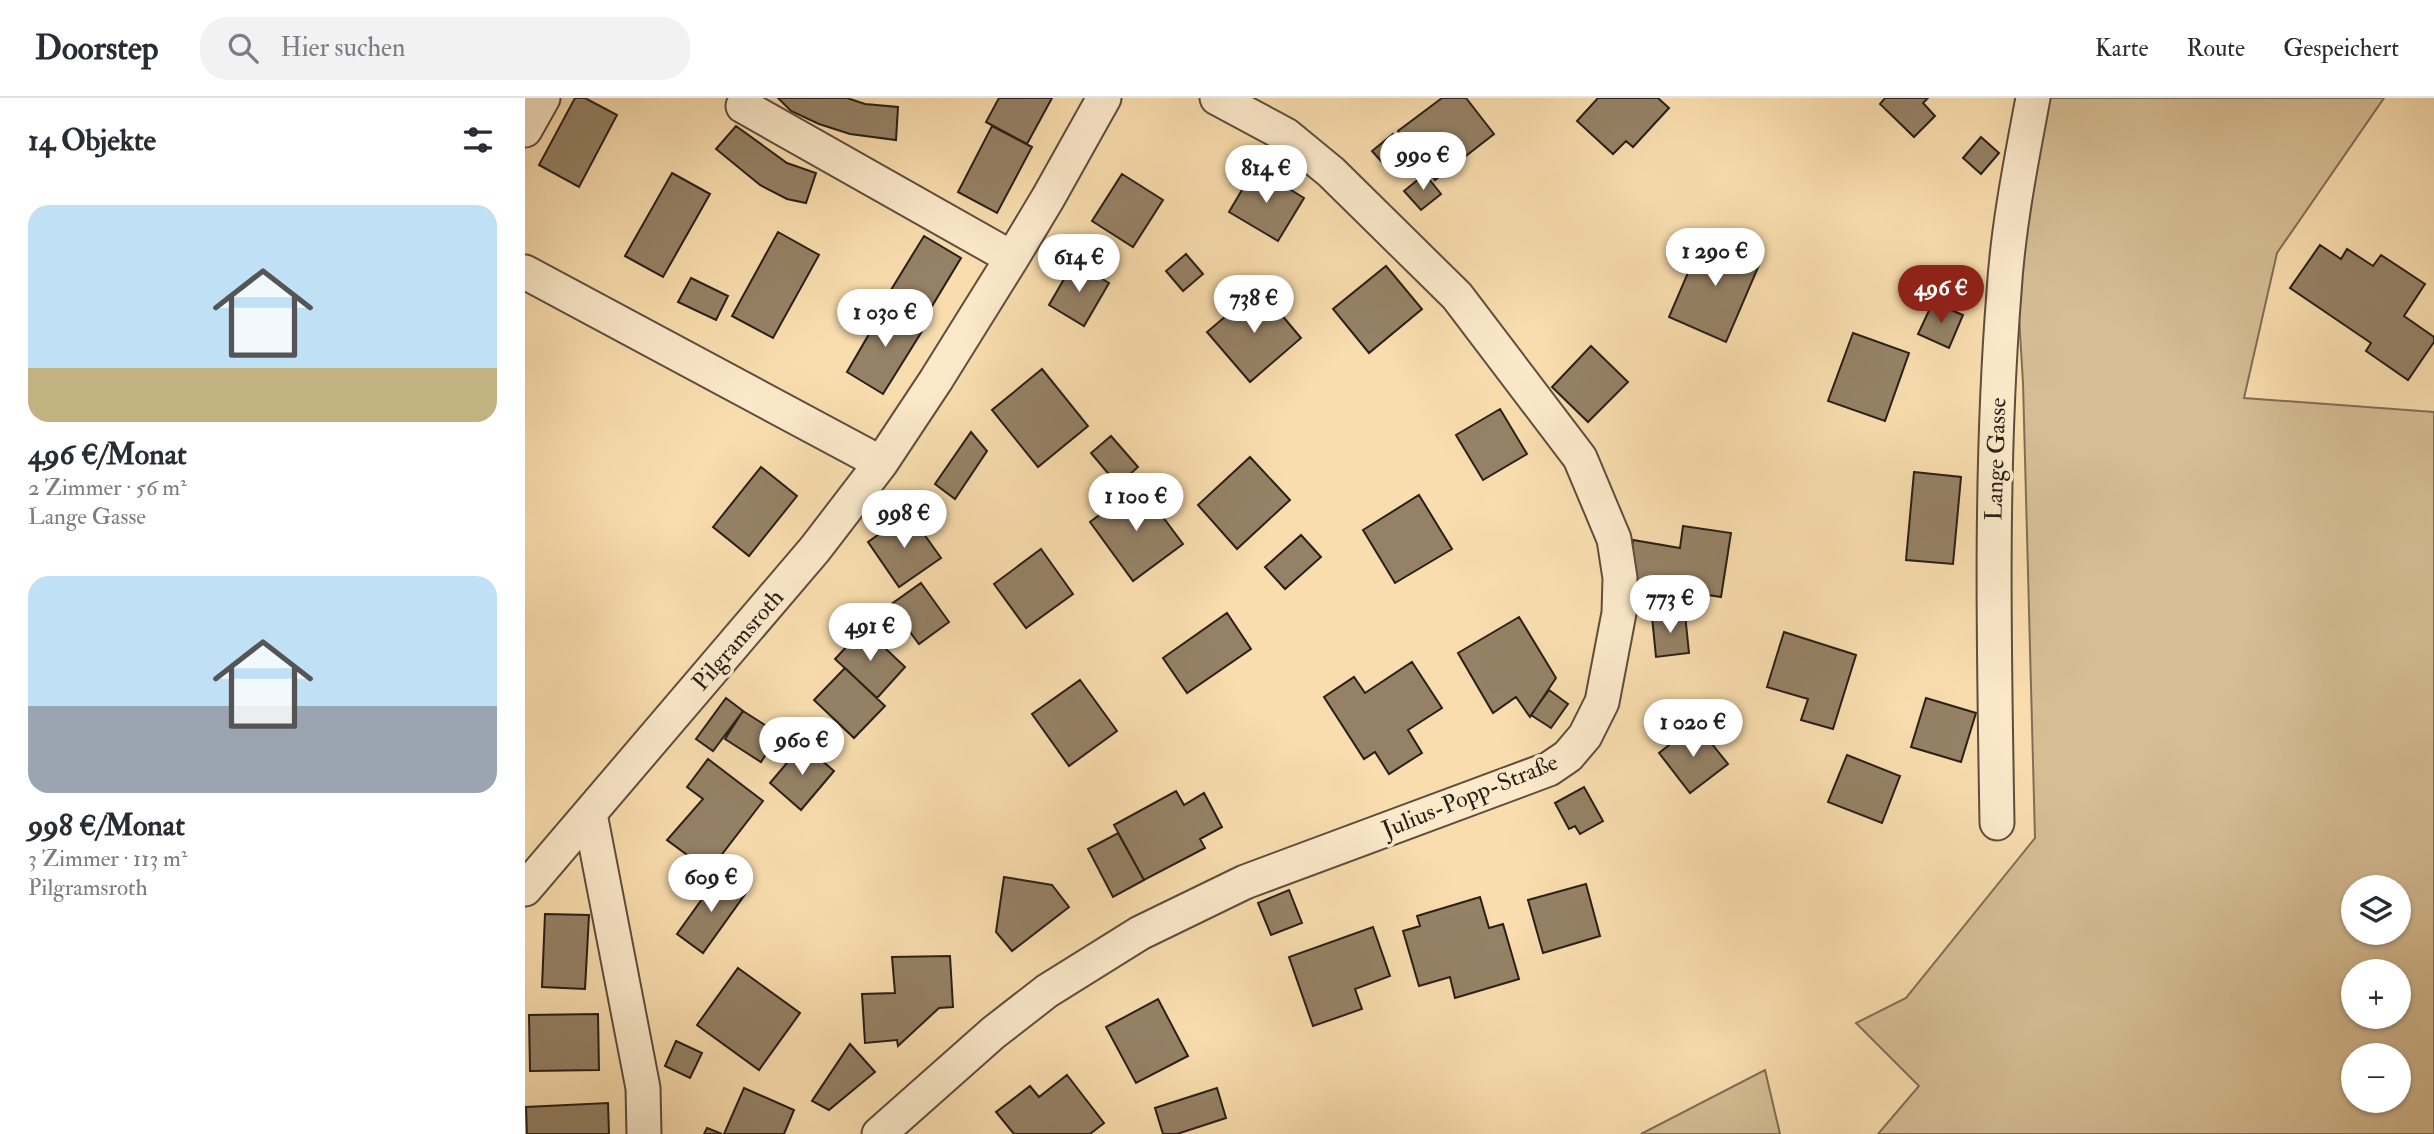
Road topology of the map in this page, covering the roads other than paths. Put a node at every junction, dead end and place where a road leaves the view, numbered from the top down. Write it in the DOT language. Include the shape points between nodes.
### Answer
graph roads {
  1 [pos="543,98"];
  2 [pos="1104,98"];
  3 [pos="1217,98"];
  4 [pos="2033,98"];
  5 [pos="743,106"];
  6 [pos="525,130"];
  7 [pos="1012,258"];
  8 [pos="525,272"];
  9 [pos="881,463"];
  10 [pos="590,814"];
  11 [pos="1997,823"];
  12 [pos="525,889"];
  13 [pos="644,1134"];
  14 [pos="879,1134"];
  1 -- 6 [label="street"];
  2 -- 7 [label="street, Pilgramsroth"];
  3 -- 14 [label="street, Julius-Popp-Straße" via="1286,135 1322,164 1457,296 1580,458 1613,539 1620,578 1619,613 1602,702 1585,736 1549,769 1245,882 1140,933 1047,990"];
  4 -- 11 [label="street, Lange Gasse" via="2004,290 1997,410 1993,556"];
  5 -- 7 [label="street"];
  7 -- 9 [label="street, Pilgramsroth"];
  8 -- 9 [label="street"];
  9 -- 10 [label="street, Pilgramsroth" via="815,549"];
  10 -- 12 [label="street, Pilgramsroth"];
  10 -- 13 [label="street" via="643,1088"];
}
